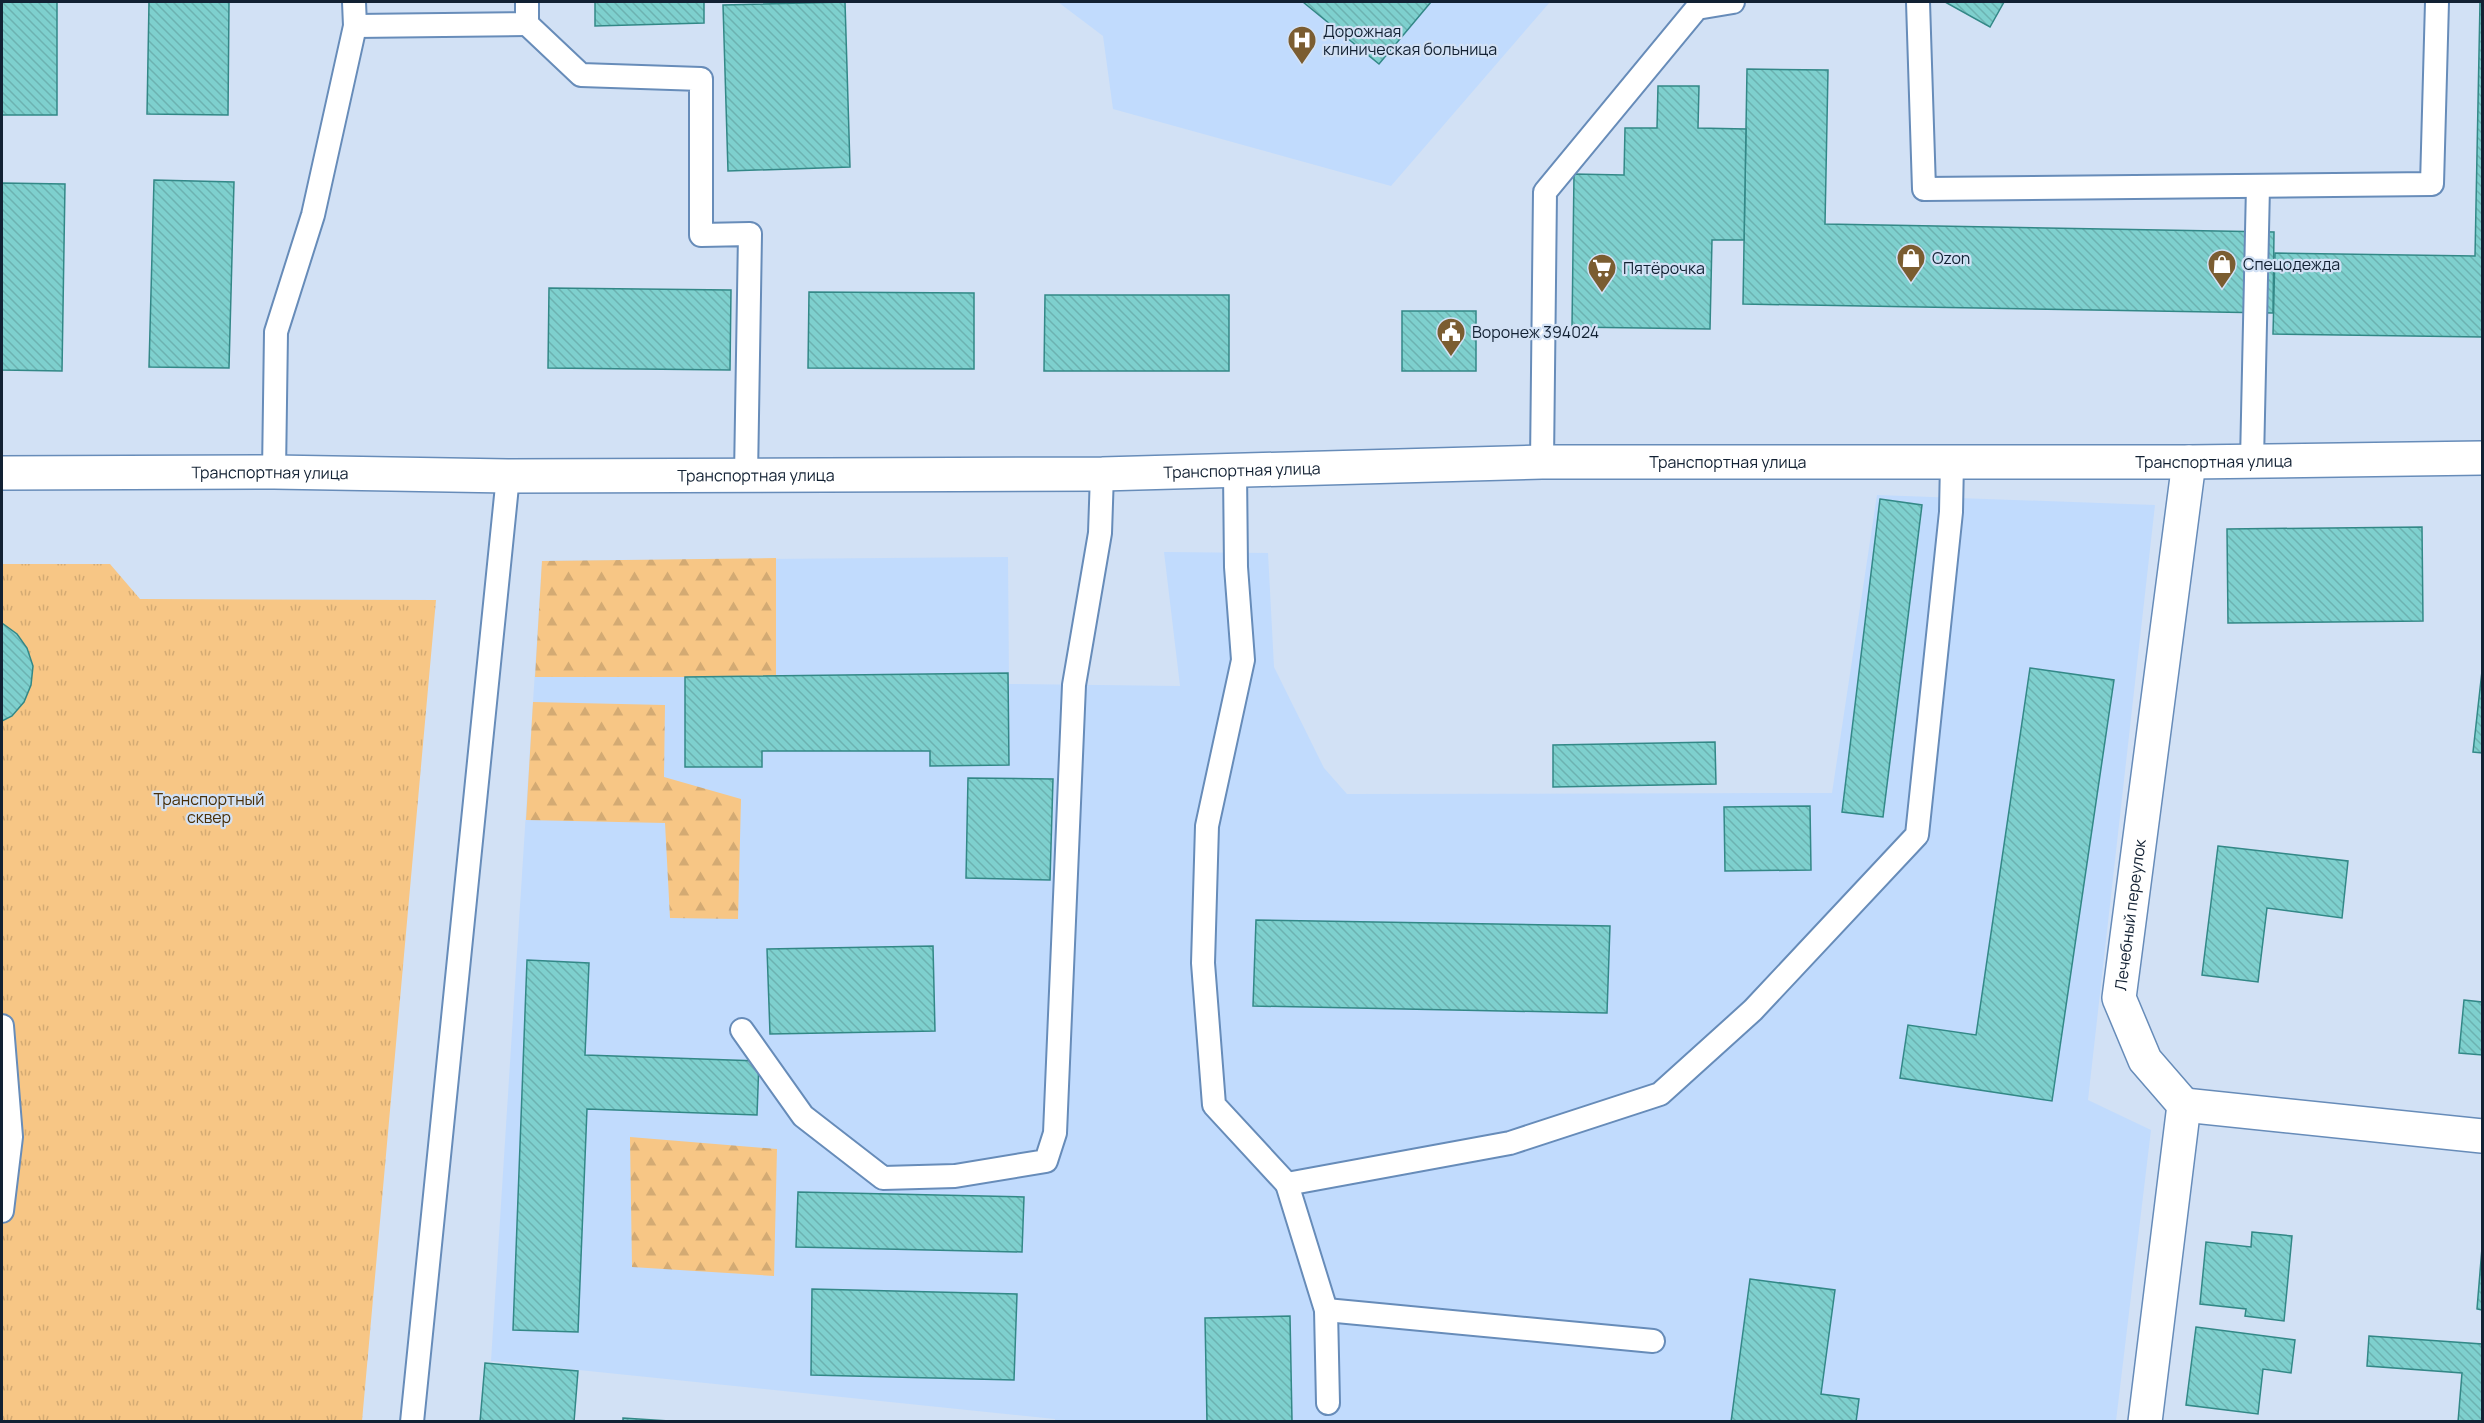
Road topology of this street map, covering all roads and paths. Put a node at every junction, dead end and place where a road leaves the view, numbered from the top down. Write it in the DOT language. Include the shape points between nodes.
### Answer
graph roads {
  1 [pos="354,2"];
  2 [pos="527,2"];
  3 [pos="1733,2"];
  4 [pos="1918,2"];
  5 [pos="2437,2"];
  6 [pos="527,24"];
  7 [pos="355,26"];
  8 [pos="2258,186"];
  9 [pos="2482,458"];
  10 [pos="2252,461"];
  11 [pos="1542,462"];
  12 [pos="1952,462"];
  13 [pos="2189,462"];
  14 [pos="1235,471"];
  15 [pos="2,472"];
  16 [pos="274,472"];
  17 [pos="1102,474"];
  18 [pos="508,476"];
  19 [pos="746,476"];
  20 [pos="2,1026"];
  21 [pos="742,1030"];
  22 [pos="2184,1105"];
  23 [pos="2482,1136"];
  24 [pos="1287,1184"];
  25 [pos="2,1211"];
  26 [pos="1326,1310"];
  27 [pos="1653,1341"];
  28 [pos="1328,1403"];
  29 [pos="412,1422"];
  30 [pos="2145,1422"];
  1 -- 7 [label="lane"];
  2 -- 6 [label="lane"];
  3 -- 11 [label="lane" via="1697,8 1545,192"];
  4 -- 8 [label="lane" via="1924,189"];
  5 -- 8 [label="lane" via="2432,184"];
  6 -- 7 [label="lane"];
  6 -- 19 [label="lane" via="581,75 701,79 701,235 750,234"];
  7 -- 16 [label="lane" via="313,215 276,332"];
  8 -- 10 [label="lane"];
  9 -- 10 [label="street, Транспортная улица"];
  10 -- 13 [label="street, Транспортная улица"];
  11 -- 12 [label="street, Транспортная улица"];
  11 -- 14 [label="street, Транспортная улица"];
  12 -- 13 [label="street, Транспортная улица"];
  12 -- 24 [label="lane" via="1951,512 1917,835 1753,1010 1660,1094 1510,1143"];
  13 -- 22 [label="street, Лечебный переулок" via="2119,998 2145,1060"];
  14 -- 17 [label="street, Транспортная улица"];
  14 -- 24 [label="lane" via="1236,567 1243,660 1207,826 1203,963 1214,1105"];
  15 -- 16 [label="street, Транспортная улица"];
  16 -- 18 [label="street, Транспортная улица"];
  17 -- 19 [label="street, Транспортная улица"];
  17 -- 21 [label="lane" via="1100,533 1074,685 1055,1134 1046,1161 955,1176 883,1178 803,1116"];
  18 -- 19 [label="street, Транспортная улица"];
  18 -- 29 [label="lane"];
  20 -- 25 [label="lane" via="11,1137"];
  22 -- 23 [label="street"];
  22 -- 30 [label="street"];
  24 -- 26 [label="lane"];
  26 -- 27 [label="lane"];
  26 -- 28 [label="lane"];
}
